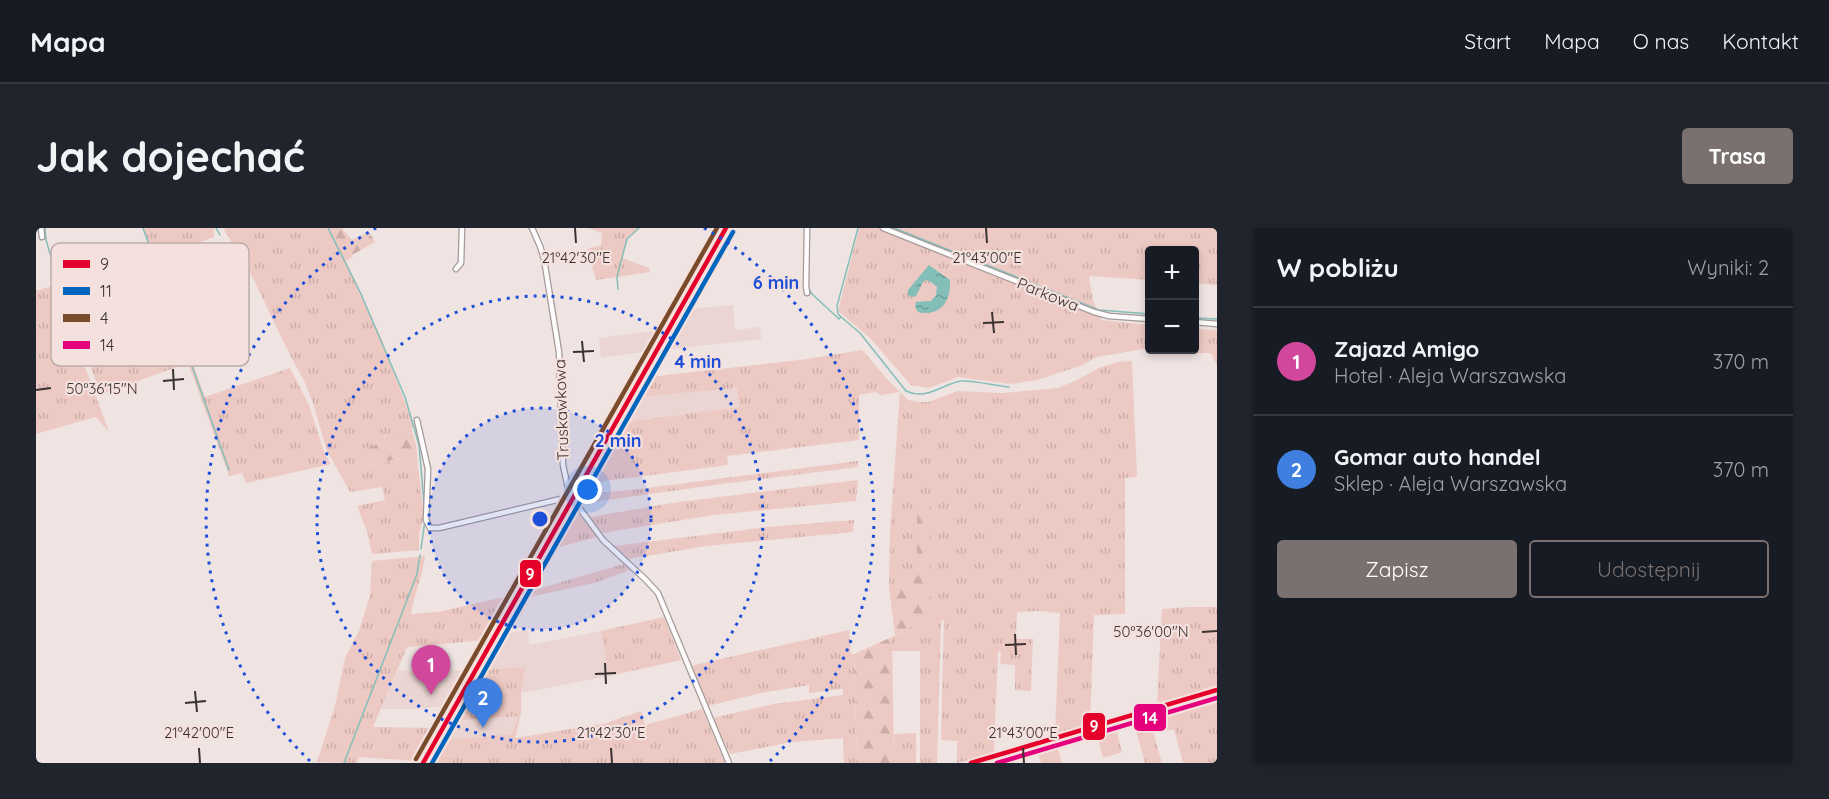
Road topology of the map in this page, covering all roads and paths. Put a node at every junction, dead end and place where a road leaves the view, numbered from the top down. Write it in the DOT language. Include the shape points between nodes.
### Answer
graph roads {
  1 [pos="41,228"];
  2 [pos="462,228"];
  3 [pos="532,228"];
  4 [pos="726,228"];
  5 [pos="807,228"];
  6 [pos="883,228"];
  7 [pos="42,237"];
  8 [pos="456,269"];
  9 [pos="807,292"];
  10 [pos="1145,319"];
  11 [pos="1199,322"];
  12 [pos="1217,324"];
  13 [pos="417,420"];
  14 [pos="572,496"];
  15 [pos="1217,690"];
  16 [pos="423,763"];
  17 [pos="729,763"];
  18 [pos="971,763"];
  1 -- 7 [label="street"];
  2 -- 8 [label="street" via="461,262"];
  3 -- 14 [label="street, Truskawkowa" via="544,259 559,352 563,465"];
  4 -- 14 [label="street"];
  5 -- 9 [label="street"];
  6 -- 10 [label="street, Parkowa" via="1094,312"];
  11 -- 12 [label="street"];
  13 -- 14 [label="street" via="428,469 426,520 430,528"];
  14 -- 16 [label="street"];
  14 -- 17 [label="street, Truskawkowa" via="603,540 658,593"];
  15 -- 18 [label="street"];
}
